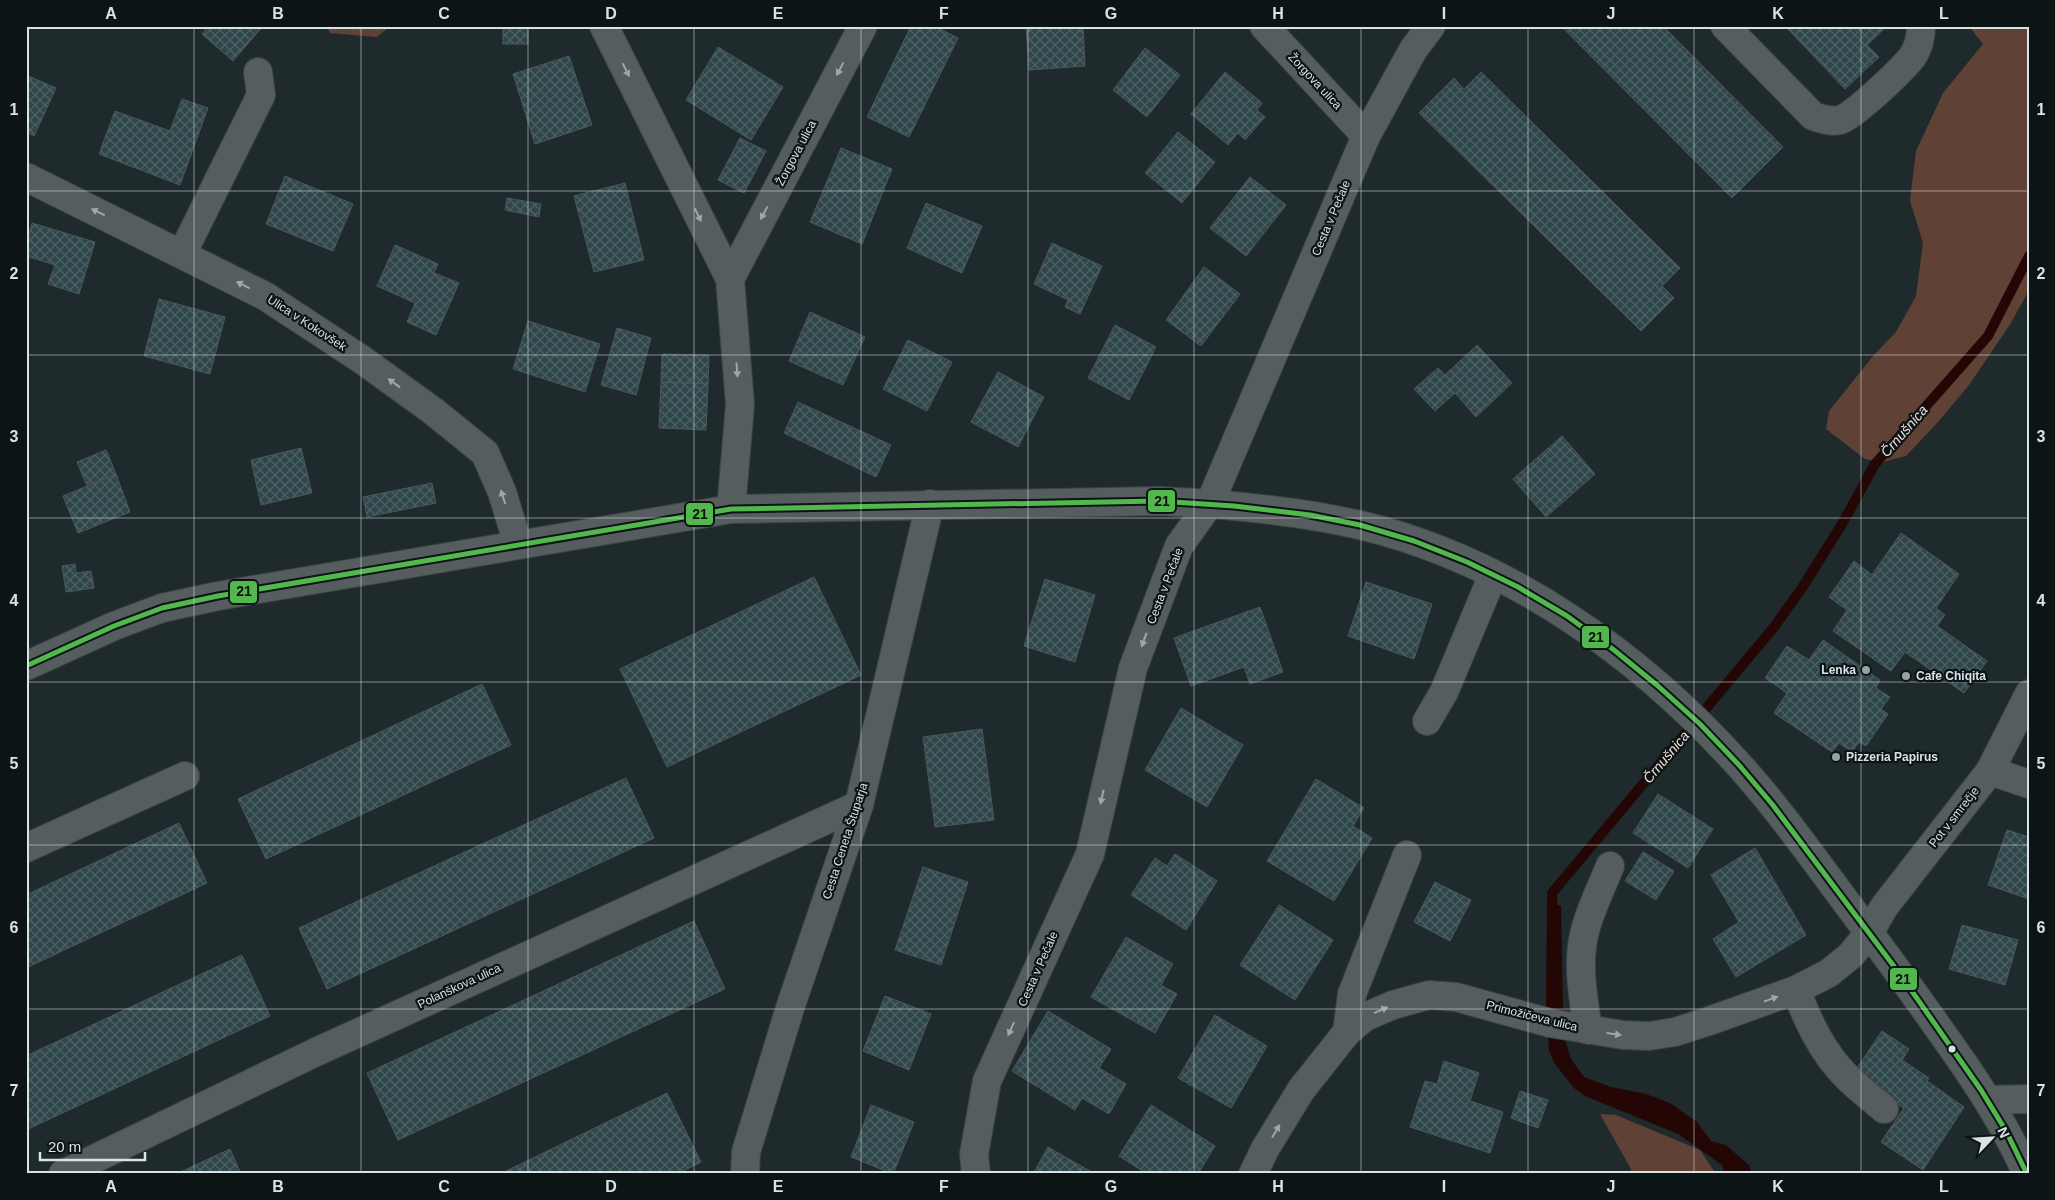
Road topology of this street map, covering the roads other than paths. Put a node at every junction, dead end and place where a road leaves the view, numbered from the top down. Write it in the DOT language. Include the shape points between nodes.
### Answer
graph roads {
  1 [pos="604,26"];
  2 [pos="863,26"];
  3 [pos="1264,26"];
  4 [pos="1431,26"];
  5 [pos="1725,26"];
  6 [pos="1921,26"];
  7 [pos="258,72"];
  8 [pos="1366,136"];
  9 [pos="26,177"];
  10 [pos="182,254"];
  11 [pos="730,279"];
  12 [pos="1210,503"];
  13 [pos="930,504"];
  14 [pos="731,509"];
  15 [pos="518,544"];
  16 [pos="1493,575"];
  17 [pos="26,666"];
  18 [pos="2029,694"];
  19 [pos="1427,721"];
  20 [pos="1990,771"];
  21 [pos="185,776"];
  22 [pos="2029,784"];
  23 [pos="858,805"];
  24 [pos="26,848"];
  25 [pos="1407,855"];
  26 [pos="1610,866"];
  27 [pos="1869,933"];
  28 [pos="1796,990"];
  29 [pos="1568,1026"];
  30 [pos="1347,1032"];
  31 [pos="2029,1099"];
  32 [pos="1988,1100"];
  33 [pos="1884,1109"];
  34 [pos="2020,1169"];
  35 [pos="63,1174"];
  36 [pos="746,1174"];
  37 [pos="976,1174"];
  38 [pos="1253,1174"];
  1 -- 11 [label="street, one-way"];
  2 -- 11 [label="street, Žorgova ulica, one-way"];
  3 -- 8 [label="street, Žorgova ulica"];
  4 -- 8 [label="street, Cesta v Pečale"];
  5 -- 6 [label="street" via="1813,116 1828,121 1841,120 1863,106 1913,55 1921,39"];
  7 -- 10 [label="street" via="261,95"];
  8 -- 12 [label="street, Cesta v Pečale"];
  10 -- 9 [label="street, Ulica v Kokovšek, one-way"];
  15 -- 10 [label="street, Ulica v Kokovšek, one-way" via="502,492 484,453 433,411 329,338 265,296"];
  11 -- 14 [label="street, one-way" via="740,406"];
  12 -- 13 [label="street"];
  12 -- 16 [label="street" via="1298,513 1362,526 1418,542"];
  12 -- 37 [label="street, Cesta v Pečale, one-way" via="1179,546 1134,668 1090,854 987,1081 974,1154"];
  13 -- 14 [label="street"];
  13 -- 23 [label="street, Cesta Ceneta Štuparja"];
  14 -- 15 [label="street"];
  15 -- 17 [label="street" via="162,608"];
  16 -- 19 [label="street" via="1444,692"];
  16 -- 27 [label="street" via="1586,629 1684,709 1757,785"];
  18 -- 20 [label="street, Pot v smrečje"];
  20 -- 22 [label="street"];
  20 -- 27 [label="street, Pot v smrečje" via="1884,907"];
  21 -- 24 [label="street"];
  23 -- 35 [label="street, Polanškova ulica" via="316,1052"];
  23 -- 36 [label="street, Cesta Ceneta Štuparja" via="754,1125 746,1152"];
  25 -- 30 [label="street" via="1352,994"];
  26 -- 29 [label="street" via="1585,928 1581,969"];
  27 -- 28 [label="street, Primožičeva ulica" via="1836,967"];
  27 -- 32 [label="street"];
  29 -- 28 [label="street, Primožičeva ulica, one-way" via="1622,1035 1649,1036 1675,1032"];
  28 -- 33 [label="street" via="1829,1056"];
  30 -- 29 [label="street, Primožičeva ulica, one-way" via="1365,1017 1429,995 1456,997"];
  38 -- 30 [label="street, Primožičeva ulica, one-way" via="1301,1090"];
  31 -- 32 [label="street"];
  32 -- 34 [label="street"];
}
